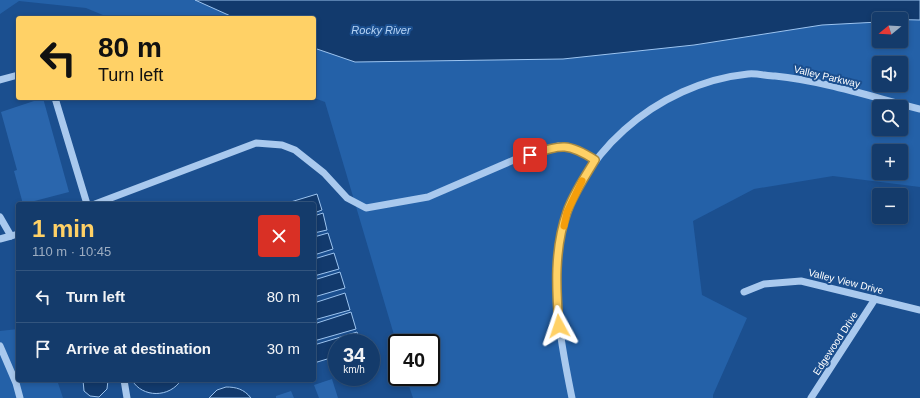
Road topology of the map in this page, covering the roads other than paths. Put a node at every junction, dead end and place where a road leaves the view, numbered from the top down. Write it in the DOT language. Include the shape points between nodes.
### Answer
graph roads {
  1 [pos="16,76"];
  2 [pos="0,80"];
  3 [pos="56,100"];
  4 [pos="920,109"];
  5 [pos="595,160"];
  6 [pos="86,202"];
  7 [pos="100,202"];
  8 [pos="0,217"];
  9 [pos="15,235"];
  10 [pos="0,239"];
  11 [pos="744,292"];
  12 [pos="875,299"];
  13 [pos="920,310"];
  14 [pos="0,346"];
  15 [pos="124,382"];
  16 [pos="20,398"];
  17 [pos="126,398"];
  18 [pos="572,398"];
  19 [pos="811,398"];
  1 -- 2 [label="street"];
  3 -- 6 [label="street"];
  4 -- 5 [label="street, Valley Parkway" via="798,78 749,74 708,82 672,97 644,113 617,136"];
  5 -- 7 [label="street" via="579,150 558,146 516,159 428,197 366,208 346,198 324,173 295,150 256,143"];
  5 -- 18 [label="street, Valley Parkway" via="567,212 559,247 556,285 559,326"];
  8 -- 9 [label="street"];
  9 -- 10 [label="street"];
  11 -- 12 [label="street, Valley View Drive" via="764,284 801,281"];
  12 -- 13 [label="street, Valley View Drive"];
  12 -- 19 [label="street, Edgewood Drive"];
  14 -- 16 [label="street"];
  15 -- 17 [label="street"];
}
